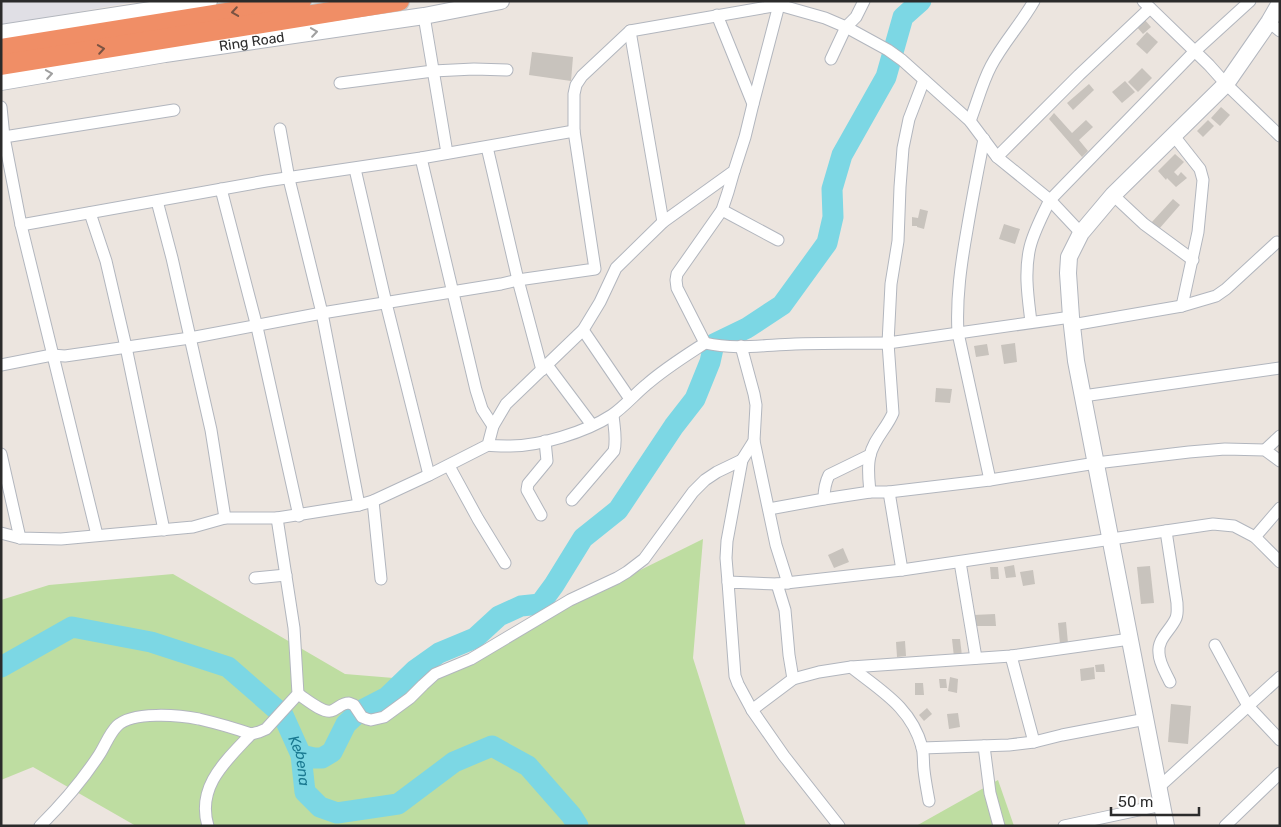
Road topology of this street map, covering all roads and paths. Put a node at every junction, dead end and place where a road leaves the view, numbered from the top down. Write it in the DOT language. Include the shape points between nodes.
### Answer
graph roads {
  1 [pos="209,1"];
  2 [pos="301,1"];
  3 [pos="399,1"];
  4 [pos="501,1"];
  5 [pos="864,1"];
  6 [pos="1034,1"];
  7 [pos="1250,1"];
  8 [pos="780,3"];
  9 [pos="1280,3"];
  10 [pos="1147,5"];
  11 [pos="717,15"];
  12 [pos="424,16"];
  13 [pos="1275,26"];
  14 [pos="846,27"];
  15 [pos="630,31"];
  16 [pos="1,32"];
  17 [pos="1,50"];
  18 [pos="1194,52"];
  19 [pos="831,59"];
  20 [pos="1,65"];
  21 [pos="507,70"];
  22 [pos="433,71"];
  23 [pos="924,80"];
  24 [pos="1,82"];
  25 [pos="340,83"];
  26 [pos="1226,84"];
  27 [pos="752,104"];
  28 [pos="1,107"];
  29 [pos="174,110"];
  30 [pos="970,121"];
  31 [pos="280,129"];
  32 [pos="574,131"];
  33 [pos="1174,136"];
  34 [pos="1280,136"];
  35 [pos="4,137"];
  36 [pos="984,139"];
  37 [pos="486,146"];
  38 [pos="447,153"];
  39 [pos="997,157"];
  40 [pos="421,158"];
  41 [pos="355,169"];
  42 [pos="734,171"];
  43 [pos="289,179"];
  44 [pos="221,189"];
  45 [pos="1112,195"];
  46 [pos="1050,200"];
  47 [pos="157,201"];
  48 [pos="722,210"];
  49 [pos="90,213"];
  50 [pos="663,222"];
  51 [pos="21,226"];
  52 [pos="1081,233"];
  53 [pos="778,240"];
  54 [pos="1279,242"];
  55 [pos="1193,260"];
  56 [pos="616,268"];
  57 [pos="595,269"];
  58 [pos="518,280"];
  59 [pos="453,292"];
  60 [pos="386,303"];
  61 [pos="1182,306"];
  62 [pos="322,314"];
  63 [pos="1071,321"];
  64 [pos="1031,322"];
  65 [pos="257,326"];
  66 [pos="583,330"];
  67 [pos="958,333"];
  68 [pos="190,338"];
  69 [pos="888,343"];
  70 [pos="713,344"];
  71 [pos="741,346"];
  72 [pos="126,347"];
  73 [pos="52,355"];
  74 [pos="1,365"];
  75 [pos="544,367"];
  76 [pos="1280,368"];
  77 [pos="1083,396"];
  78 [pos="630,399"];
  79 [pos="613,415"];
  80 [pos="592,425"];
  81 [pos="493,426"];
  82 [pos="1280,436"];
  83 [pos="546,441"];
  84 [pos="754,441"];
  85 [pos="488,445"];
  86 [pos="1265,450"];
  87 [pos="1,454"];
  88 [pos="870,456"];
  89 [pos="742,460"];
  90 [pos="1280,461"];
  91 [pos="1096,464"];
  92 [pos="450,466"];
  93 [pos="429,475"];
  94 [pos="990,480"];
  95 [pos="870,492"];
  96 [pos="889,492"];
  97 [pos="824,499"];
  98 [pos="373,500"];
  99 [pos="572,500"];
  100 [pos="359,505"];
  101 [pos="1280,508"];
  102 [pos="769,509"];
  103 [pos="541,515"];
  104 [pos="299,516"];
  105 [pos="225,518"];
  106 [pos="278,518"];
  107 [pos="164,530"];
  108 [pos="1166,531"];
  109 [pos="1,533"];
  110 [pos="97,535"];
  111 [pos="1254,536"];
  112 [pos="20,538"];
  113 [pos="1112,540"];
  114 [pos="960,562"];
  115 [pos="1280,562"];
  116 [pos="505,563"];
  117 [pos="902,570"];
  118 [pos="286,575"];
  119 [pos="256,578"];
  120 [pos="381,579"];
  121 [pos="728,582"];
  122 [pos="783,583"];
  123 [pos="1130,639"];
  124 [pos="1215,645"];
  125 [pos="1011,656"];
  126 [pos="976,658"];
  127 [pos="851,667"];
  128 [pos="1280,677"];
  129 [pos="793,679"];
  130 [pos="1170,682"];
  131 [pos="298,694"];
  132 [pos="1248,706"];
  133 [pos="752,710"];
  134 [pos="1146,719"];
  135 [pos="251,734"];
  136 [pos="1280,740"];
  137 [pos="1034,742"];
  138 [pos="984,746"];
  139 [pos="922,748"];
  140 [pos="1280,773"];
  141 [pos="1159,788"];
  142 [pos="928,800"];
  143 [pos="1162,805"];
  144 [pos="40,826"];
  145 [pos="208,826"];
  146 [pos="839,826"];
  147 [pos="999,826"];
  148 [pos="1064,826"];
  149 [pos="1166,826"];
  150 [pos="1225,826"];
  1 -- 16 [label="main road"];
  2 -- 17 [label="highway, one-way"];
  20 -- 3 [label="highway, Ring Road, one-way"];
  4 -- 12 [label="main road, Ring Road"];
  5 -- 14 [label="street" via="856,17"];
  6 -- 30 [label="street" via="990,67"];
  7 -- 18 [label="street"];
  8 -- 11 [label="street"];
  8 -- 14 [label="street"];
  8 -- 27 [label="street"];
  9 -- 13 [label="main road"];
  10 -- 18 [label="street"];
  10 -- 39 [label="street"];
  11 -- 15 [label="street"];
  11 -- 27 [label="street"];
  12 -- 22 [label="street"];
  24 -- 12 [label="main road, Ring Road, one-way"];
  13 -- 26 [label="main road"];
  14 -- 19 [label="street"];
  14 -- 23 [label="street" via="888,50"];
  15 -- 32 [label="street" via="576,85"];
  15 -- 50 [label="street"];
  18 -- 26 [label="street"];
  18 -- 46 [label="street"];
  21 -- 22 [label="street"];
  22 -- 25 [label="street"];
  22 -- 38 [label="street"];
  23 -- 30 [label="street"];
  23 -- 69 [label="street" via="909,119 903,148"];
  26 -- 33 [label="main road"];
  26 -- 34 [label="street"];
  27 -- 42 [label="street"];
  28 -- 35 [label="street"];
  29 -- 35 [label="street"];
  30 -- 36 [label="street"];
  31 -- 43 [label="street"];
  32 -- 37 [label="street"];
  32 -- 57 [label="street"];
  33 -- 45 [label="main road"];
  33 -- 55 [label="street" via="1200,169 1203,180"];
  35 -- 51 [label="street"];
  36 -- 39 [label="street"];
  36 -- 67 [label="street" via="962,260"];
  37 -- 38 [label="street"];
  37 -- 58 [label="street"];
  38 -- 40 [label="street"];
  39 -- 46 [label="street"];
  40 -- 41 [label="street"];
  40 -- 59 [label="street"];
  41 -- 43 [label="street"];
  41 -- 60 [label="street"];
  42 -- 48 [label="street"];
  42 -- 50 [label="street"];
  43 -- 44 [label="street"];
  43 -- 62 [label="street"];
  44 -- 47 [label="street"];
  44 -- 65 [label="street"];
  45 -- 52 [label="main road"];
  45 -- 55 [label="street" via="1144,224"];
  46 -- 52 [label="street"];
  46 -- 64 [label="street" via="1030,247 1027,292"];
  47 -- 49 [label="street"];
  47 -- 68 [label="street"];
  48 -- 53 [label="street"];
  48 -- 70 [label="street" via="676,280 677,288"];
  49 -- 51 [label="street"];
  49 -- 72 [label="street" via="106,261"];
  50 -- 56 [label="street"];
  51 -- 73 [label="street"];
  52 -- 63 [label="main road" via="1070,257 1068,273"];
  54 -- 61 [label="street" via="1221,293"];
  55 -- 61 [label="street"];
  56 -- 57 [label="street"];
  56 -- 66 [label="street"];
  57 -- 58 [label="street"];
  58 -- 59 [label="street"];
  58 -- 75 [label="street"];
  59 -- 60 [label="street"];
  59 -- 81 [label="street" via="476,390 482,409"];
  60 -- 62 [label="street"];
  60 -- 93 [label="street"];
  61 -- 63 [label="street"];
  62 -- 65 [label="street"];
  62 -- 100 [label="street"];
  63 -- 64 [label="street"];
  63 -- 77 [label="main road"];
  64 -- 67 [label="street"];
  65 -- 68 [label="street"];
  65 -- 104 [label="street"];
  66 -- 75 [label="street"];
  66 -- 78 [label="street"];
  67 -- 69 [label="street"];
  67 -- 94 [label="street"];
  68 -- 72 [label="street"];
  68 -- 105 [label="street" via="211,430"];
  69 -- 71 [label="street"];
  69 -- 88 [label="street" via="892,413"];
  70 -- 71 [label="street"];
  70 -- 78 [label="street" via="665,368"];
  71 -- 84 [label="street" via="756,405"];
  72 -- 73 [label="street"];
  72 -- 107 [label="street"];
  73 -- 74 [label="street"];
  73 -- 110 [label="street"];
  75 -- 80 [label="street"];
  75 -- 81 [label="street" via="506,404"];
  76 -- 77 [label="street"];
  77 -- 91 [label="main road"];
  78 -- 79 [label="street"];
  79 -- 80 [label="street"];
  79 -- 99 [label="street" via="614,451"];
  80 -- 83 [label="street"];
  81 -- 85 [label="street"];
  82 -- 86 [label="street"];
  83 -- 85 [label="street"];
  83 -- 103 [label="street" via="547,461 526,487"];
  84 -- 89 [label="street"];
  84 -- 102 [label="street"];
  85 -- 92 [label="street"];
  86 -- 90 [label="street"];
  86 -- 91 [label="street" via="1207,450"];
  87 -- 112 [label="street"];
  88 -- 95 [label="street"];
  88 -- 97 [label="street" via="830,475 824,487"];
  89 -- 121 [label="street" via="727,541"];
  89 -- 131 [label="street" via="705,480 644,559 628,572 570,600 471,659 435,674 384,717 371,720 362,717 349,703 325,711"];
  91 -- 94 [label="street"];
  91 -- 113 [label="main road"];
  92 -- 93 [label="street"];
  92 -- 116 [label="street"];
  93 -- 98 [label="street"];
  94 -- 96 [label="street"];
  95 -- 96 [label="street"];
  95 -- 97 [label="street"];
  96 -- 117 [label="street"];
  97 -- 102 [label="street"];
  98 -- 100 [label="street"];
  98 -- 120 [label="street"];
  100 -- 104 [label="street"];
  101 -- 111 [label="street"];
  102 -- 122 [label="street"];
  104 -- 106 [label="street"];
  105 -- 106 [label="street"];
  105 -- 107 [label="street" via="193,527"];
  106 -- 118 [label="street"];
  107 -- 110 [label="street"];
  108 -- 111 [label="street" via="1224,524"];
  108 -- 113 [label="street"];
  108 -- 130 [label="street" via="1177,612 1174,623 1160,641 1158,652"];
  109 -- 112 [label="street"];
  110 -- 112 [label="street" via="61,539"];
  111 -- 115 [label="street"];
  113 -- 114 [label="street"];
  113 -- 123 [label="main road"];
  114 -- 117 [label="street"];
  114 -- 126 [label="street"];
  117 -- 122 [label="street"];
  118 -- 119 [label="street"];
  118 -- 131 [label="street" via="294,628"];
  121 -- 122 [label="street"];
  121 -- 133 [label="street" via="735,676"];
  122 -- 129 [label="street"];
  123 -- 125 [label="street"];
  123 -- 134 [label="main road"];
  124 -- 132 [label="street"];
  125 -- 126 [label="street"];
  125 -- 137 [label="street"];
  126 -- 127 [label="street"];
  127 -- 129 [label="street"];
  127 -- 139 [label="street" via="908,716"];
  128 -- 132 [label="street"];
  129 -- 133 [label="street"];
  131 -- 135 [label="street" via="272,724"];
  132 -- 136 [label="street"];
  132 -- 141 [label="street"];
  133 -- 146 [label="street"];
  134 -- 137 [label="street"];
  134 -- 141 [label="main road"];
  135 -- 144 [label="street" via="198,719 158,715 123,721 69,796"];
  135 -- 145 [label="street" via="215,774 205,806"];
  137 -- 138 [label="street"];
  138 -- 139 [label="street"];
  138 -- 147 [label="street" via="990,793"];
  139 -- 142 [label="street"];
  140 -- 150 [label="street"];
  141 -- 143 [label="main road"];
  143 -- 148 [label="street"];
  143 -- 149 [label="main road"];
}
